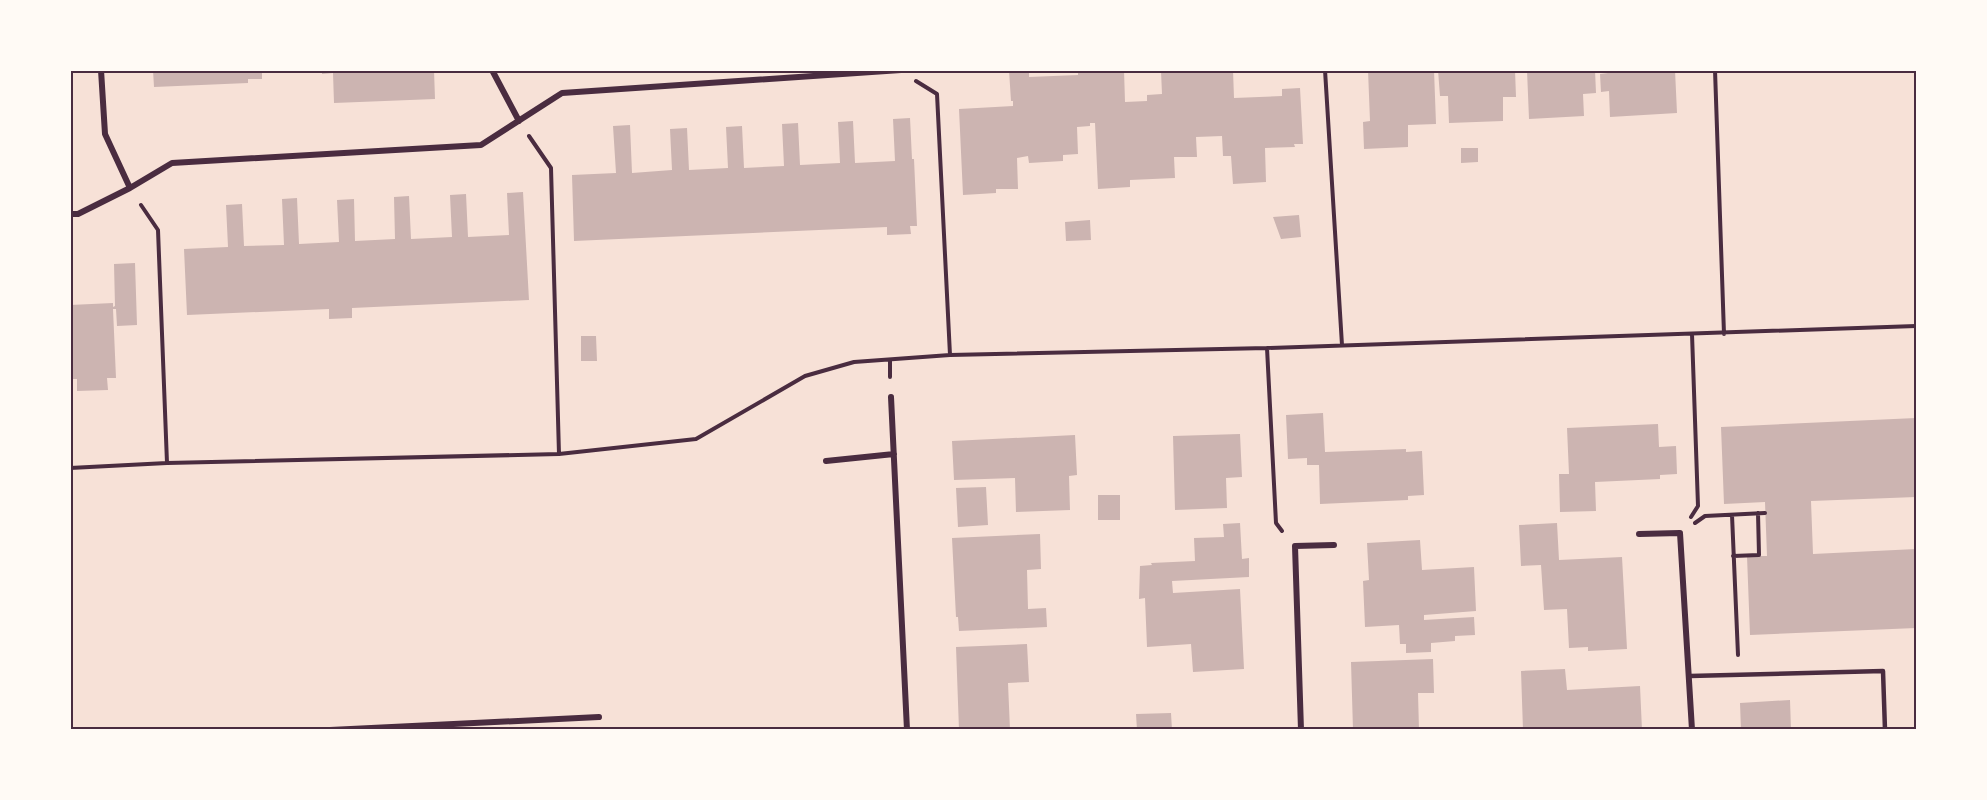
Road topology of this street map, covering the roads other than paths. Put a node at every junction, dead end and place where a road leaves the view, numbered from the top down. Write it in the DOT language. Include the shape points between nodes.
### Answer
graph roads {
  1 [pos="101,70"];
  2 [pos="492,70"];
  3 [pos="884,71"];
  4 [pos="901,71"];
  5 [pos="519,121"];
  6 [pos="130,188"];
  7 [pos="70,214"];
  8 [pos="891,397"];
  9 [pos="894,454"];
  10 [pos="826,461"];
  11 [pos="1639,534"];
  12 [pos="1334,545"];
  13 [pos="1690,676"];
  14 [pos="598,717"];
  15 [pos="330,729"];
  16 [pos="907,729"];
  17 [pos="1301,729"];
  18 [pos="1692,729"];
  19 [pos="1885,729"];
  1 -- 6 [label="street" via="105,134"];
  2 -- 5 [label="street"];
  3 -- 4 [label="street"];
  3 -- 5 [label="street" via="562,93"];
  5 -- 6 [label="street" via="481,145 172,163"];
  6 -- 7 [label="street" via="78,214"];
  8 -- 9 [label="street"];
  9 -- 10 [label="street"];
  9 -- 16 [label="street"];
  11 -- 13 [label="street" via="1680,533"];
  12 -- 17 [label="street" via="1295,546"];
  13 -- 18 [label="street"];
  13 -- 19 [label="lane" via="1883,671"];
  14 -- 15 [label="street"];
}
